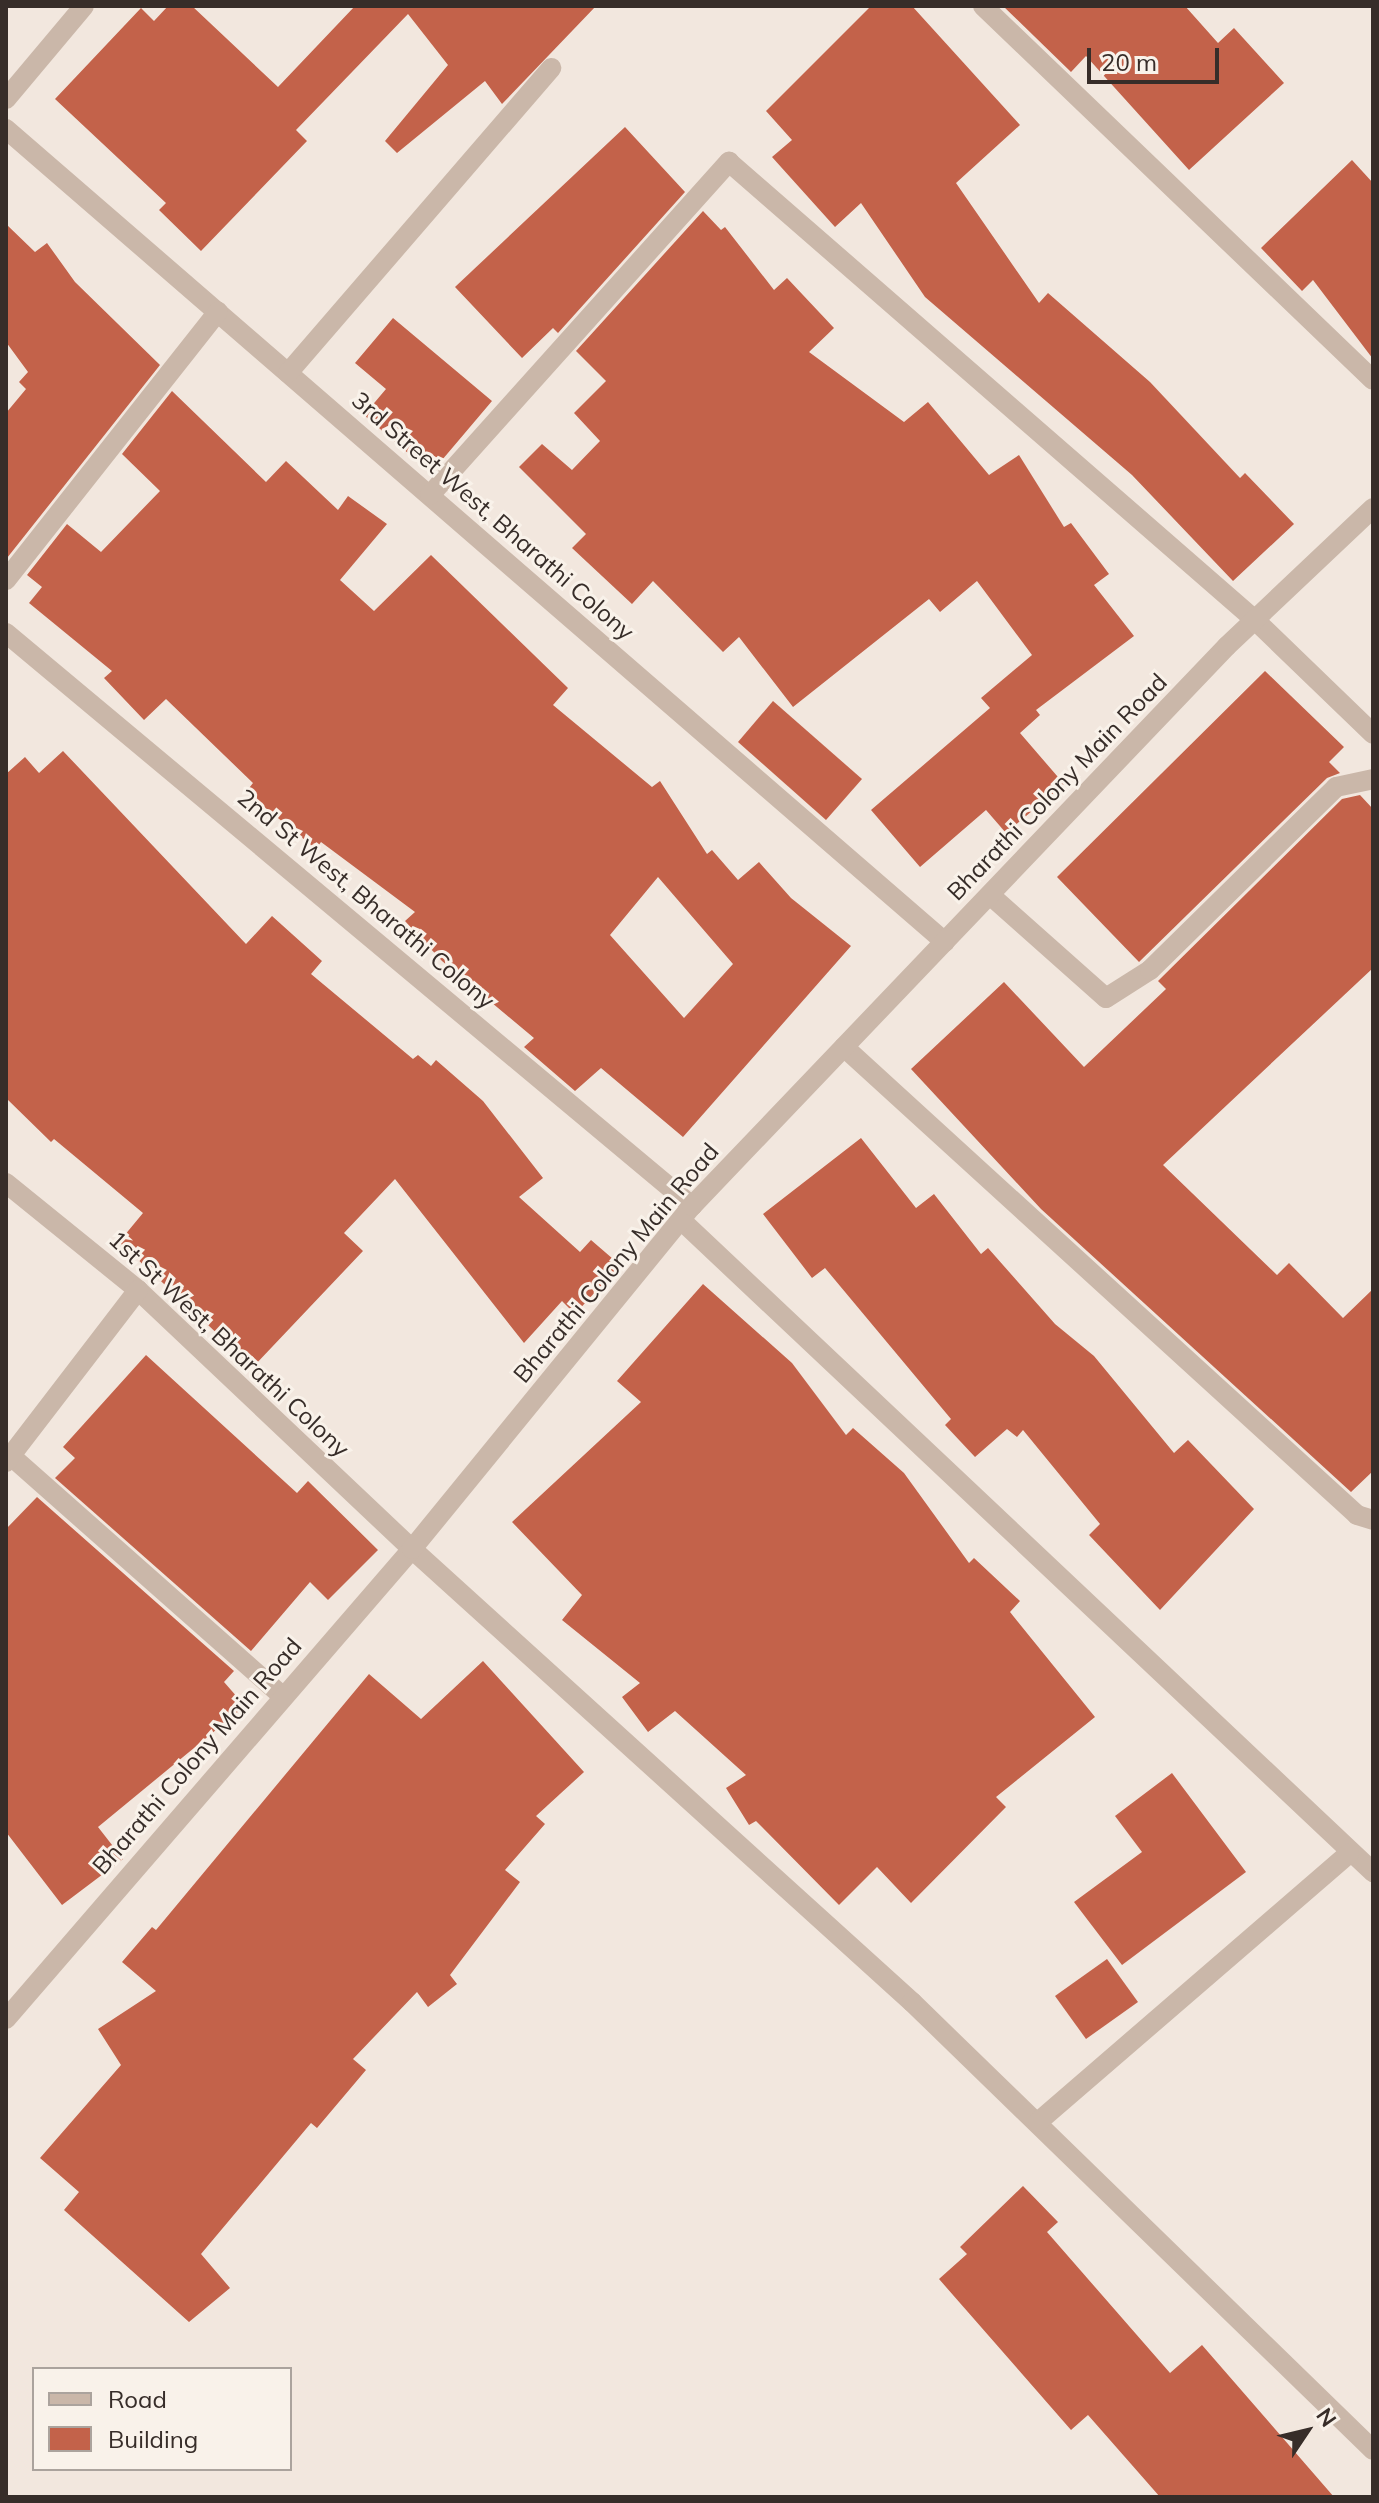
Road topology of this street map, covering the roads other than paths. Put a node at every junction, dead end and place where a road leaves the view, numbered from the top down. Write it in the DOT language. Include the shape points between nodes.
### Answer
graph roads {
  1 [pos="84,6"];
  2 [pos="983,6"];
  3 [pos="551,68"];
  4 [pos="6,99"];
  5 [pos="6,129"];
  6 [pos="218,312"];
  7 [pos="288,373"];
  8 [pos="1373,380"];
  9 [pos="430,495"];
  10 [pos="1373,508"];
  11 [pos="6,580"];
  12 [pos="1255,620"];
  13 [pos="6,633"];
  14 [pos="1373,734"];
  15 [pos="1373,779"];
  16 [pos="990,895"];
  17 [pos="945,942"];
  18 [pos="844,1047"];
  19 [pos="6,1183"];
  20 [pos="686,1213"];
  21 [pos="138,1290"];
  22 [pos="9,1459"];
  23 [pos="1373,1520"];
  24 [pos="412,1549"];
  25 [pos="283,1697"];
  26 [pos="1349,1854"];
  27 [pos="1373,1872"];
  28 [pos="6,2019"];
  29 [pos="1038,2122"];
  30 [pos="1373,2450"];
  1 -- 4 [label="street"];
  2 -- 8 [label="street"];
  3 -- 7 [label="street"];
  5 -- 6 [label="street, 3rd Street West, Bharathi Colony"];
  6 -- 7 [label="street, 3rd Street West, Bharathi Colony"];
  6 -- 11 [label="street"];
  7 -- 9 [label="street, 3rd Street West, Bharathi Colony"];
  9 -- 12 [label="street" via="729,162"];
  9 -- 17 [label="street, 3rd Street West, Bharathi Colony"];
  10 -- 12 [label="street, Bharathi Colony Main Road"];
  12 -- 14 [label="street"];
  12 -- 16 [label="street, Bharathi Colony Main Road"];
  13 -- 20 [label="street, 2nd St West, Bharathi Colony"];
  15 -- 16 [label="street" via="1336,787 1150,970 1106,998"];
  16 -- 17 [label="street, Bharathi Colony Main Road"];
  17 -- 18 [label="street, Bharathi Colony Main Road"];
  18 -- 20 [label="street, Bharathi Colony Main Road"];
  18 -- 23 [label="street" via="1357,1515"];
  19 -- 21 [label="street, 1st St West, Bharathi Colony"];
  20 -- 24 [label="street, Bharathi Colony Main Road"];
  20 -- 26 [label="street, 2nd St West, Bharathi Colony"];
  21 -- 22 [label="street"];
  21 -- 24 [label="street, 1st St West, Bharathi Colony"];
  22 -- 25 [label="street"];
  24 -- 25 [label="street, Bharathi Colony Main Road"];
  24 -- 29 [label="street, 1st St West, Bharathi Colony"];
  25 -- 28 [label="street, Bharathi Colony Main Road"];
  26 -- 27 [label="street, 2nd St West, Bharathi Colony"];
  26 -- 29 [label="street"];
  29 -- 30 [label="street, 1st St West, Bharathi Colony"];
}
